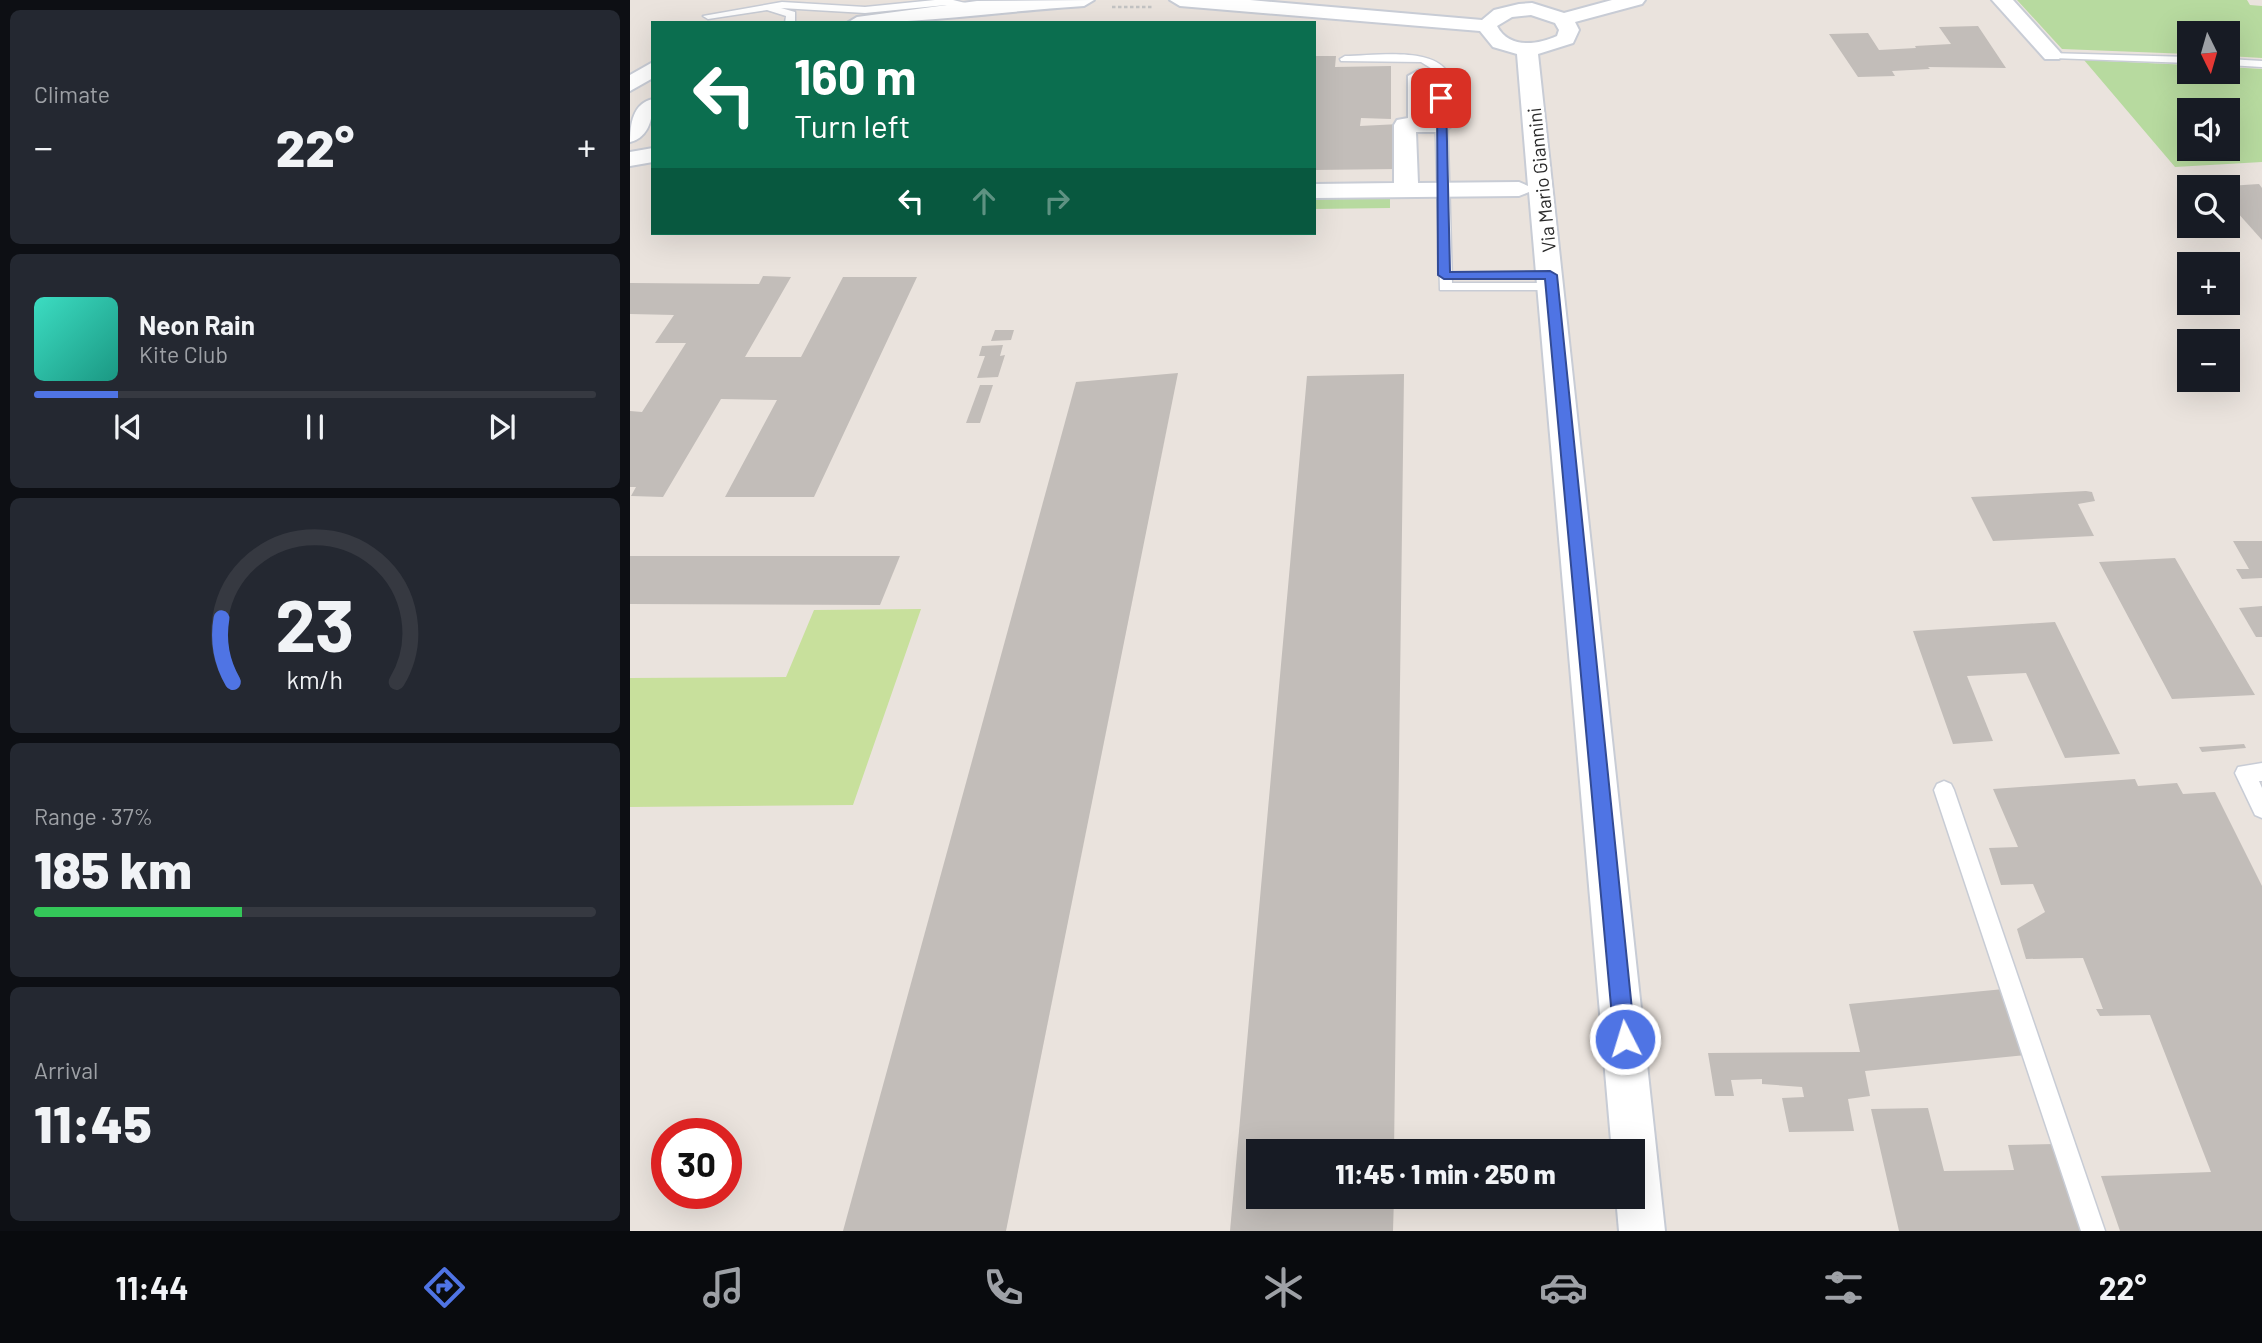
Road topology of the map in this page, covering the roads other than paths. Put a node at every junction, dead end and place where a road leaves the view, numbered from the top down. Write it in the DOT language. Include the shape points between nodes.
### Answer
graph roads {
  1 [pos="1180,0"];
  2 [pos="1635,0"];
  3 [pos="2002,0"];
  4 [pos="761,7"];
  5 [pos="977,7"];
  6 [pos="1085,7"];
  7 [pos="708,16"];
  8 [pos="1563,19"];
  9 [pos="790,21"];
  10 [pos="871,21"];
  11 [pos="1488,26"];
  12 [pos="1527,49"];
  13 [pos="2052,55"];
  14 [pos="1345,59"];
  15 [pos="2177,60"];
  16 [pos="651,62"];
  17 [pos="2240,63"];
  18 [pos="2262,64"];
  19 [pos="630,67"];
  20 [pos="651,69"];
  21 [pos="1419,76"];
  22 [pos="630,85"];
  23 [pos="651,108"];
  24 [pos="1419,125"];
  25 [pos="1442,125"];
  26 [pos="630,135"];
  27 [pos="651,155"];
  28 [pos="630,159"];
  29 [pos="1519,189"];
  30 [pos="1406,190"];
  31 [pos="1443,190"];
  32 [pos="1316,191"];
  33 [pos="1551,281"];
  34 [pos="2262,772"];
  35 [pos="1944,790"];
  36 [pos="2262,809"];
  37 [pos="1642,1231"];
  38 [pos="2093,1231"];
  1 -- 11 [label="street"];
  2 -- 8 [label="street"];
  3 -- 13 [label="street"];
  4 -- 5 [label="lane" via="877,9 946,2"];
  4 -- 7 [label="lane"];
  4 -- 9 [label="lane" via="791,14"];
  5 -- 6 [label="street"];
  5 -- 10 [label="street"];
  8 -- 11 [label="street" via="1540,10 1513,10 1496,16"];
  8 -- 12 [label="street" via="1569,30 1566,38 1544,48"];
  11 -- 12 [label="street" via="1496,41"];
  12 -- 33 [label="street, Via Mario Giannini"];
  13 -- 15 [label="lane"];
  14 -- 25 [label="lane" via="1434,63 1440,70"];
  16 -- 19 [label="street"];
  17 -- 18 [label="lane"];
  20 -- 22 [label="street"];
  21 -- 24 [label="street"];
  23 -- 26 [label="street"];
  24 -- 25 [label="street"];
  24 -- 30 [label="street" via="1405,125"];
  25 -- 31 [label="lane"];
  27 -- 28 [label="street"];
  29 -- 31 [label="street"];
  30 -- 31 [label="street"];
  30 -- 32 [label="street"];
  31 -- 33 [label="lane" via="1445,281"];
  33 -- 37 [label="street, Via Mario Giannini"];
  34 -- 36 [label="lane" via="2245,773"];
  35 -- 38 [label="lane"];
}
